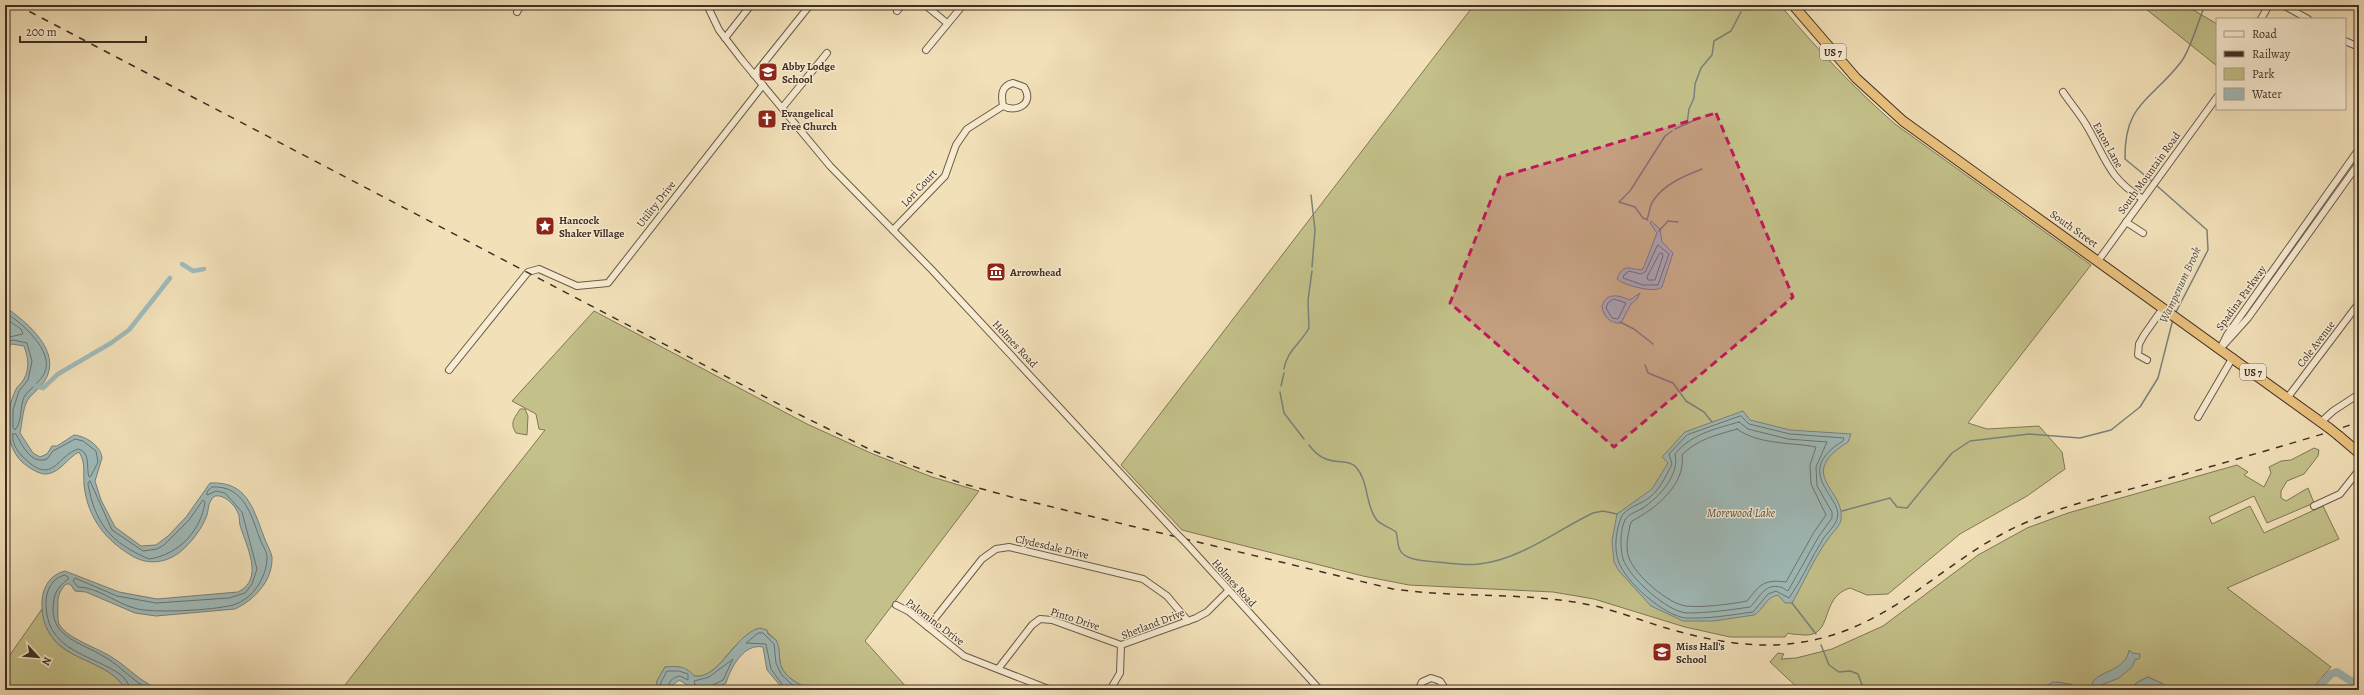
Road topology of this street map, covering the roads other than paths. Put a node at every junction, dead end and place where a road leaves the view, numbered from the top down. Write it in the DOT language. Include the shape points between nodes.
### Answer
graph roads {
  1 [pos="520,5"];
  2 [pos="707,5"];
  3 [pos="751,5"];
  4 [pos="810,5"];
  5 [pos="902,5"];
  6 [pos="925,5"];
  7 [pos="963,5"];
  8 [pos="1793,5"];
  9 [pos="2269,5"];
  10 [pos="2283,5"];
  11 [pos="897,11"];
  12 [pos="517,12"];
  13 [pos="2262,18"];
  14 [pos="2306,18"];
  15 [pos="948,23"];
  16 [pos="725,38"];
  17 [pos="2346,41"];
  18 [pos="2359,47"];
  19 [pos="926,50"];
  20 [pos="827,53"];
  21 [pos="754,75"];
  22 [pos="763,85"];
  23 [pos="2063,92"];
  24 [pos="2216,98"];
  25 [pos="1002,106"];
  26 [pos="782,108"];
  27 [pos="2359,149"];
  28 [pos="2359,163"];
  29 [pos="2142,199"];
  30 [pos="2126,222"];
  31 [pos="2306,225"];
  32 [pos="893,230"];
  33 [pos="2312,230"];
  34 [pos="2143,233"];
  35 [pos="2098,260"];
  36 [pos="2267,279"];
  37 [pos="2273,284"];
  38 [pos="2359,303"];
  39 [pos="2163,308"];
  40 [pos="2220,349"];
  41 [pos="2233,358"];
  42 [pos="2147,360"];
  43 [pos="449,370"];
  44 [pos="2359,394"];
  45 [pos="2288,397"];
  46 [pos="2198,417"];
  47 [pos="2321,422"];
  48 [pos="2359,452"];
  49 [pos="2359,470"];
  50 [pos="2314,506"];
  51 [pos="1228,591"];
  52 [pos="896,605"];
  53 [pos="1188,620"];
  54 [pos="928,627"];
  55 [pos="1121,645"];
  56 [pos="998,669"];
  57 [pos="1051,690"];
  58 [pos="1110,690"];
  59 [pos="1320,690"];
  60 [pos="1418,690"];
  61 [pos="1446,690"];
  1 -- 12 [label="street"];
  2 -- 16 [label="street, Holmes Road"];
  3 -- 16 [label="street"];
  4 -- 21 [label="street"];
  5 -- 11 [label="street"];
  6 -- 15 [label="street"];
  7 -- 15 [label="street"];
  8 -- 35 [label="highway, South Street / US 7" via="1886,108"];
  9 -- 13 [label="street"];
  10 -- 14 [label="street"];
  15 -- 19 [label="street"];
  16 -- 21 [label="street, Holmes Road"];
  17 -- 18 [label="street"];
  20 -- 26 [label="street"];
  21 -- 22 [label="street, Holmes Road"];
  22 -- 26 [label="street, Holmes Road"];
  22 -- 43 [label="street, Utility Drive" via="608,283 577,286 545,270 528,272"];
  23 -- 29 [label="street, Eaton Lane" via="2087,126 2116,179"];
  24 -- 29 [label="street, South Mountain Road"];
  25 -- 25 [label="street" via="1016,110 1021,107 1028,94 1024,87 1013,83 1006,86 1001,93"];
  25 -- 32 [label="street, Lori Court" via="967,129 956,145 945,176"];
  26 -- 32 [label="street, Holmes Road" via="830,166"];
  27 -- 31 [label="street, Spadina Parkway"];
  28 -- 33 [label="street, Spadina Parkway"];
  29 -- 30 [label="street, South Mountain Road"];
  30 -- 34 [label="street"];
  30 -- 35 [label="street, South Mountain Road"];
  31 -- 33 [label="street"];
  31 -- 36 [label="street, Spadina Parkway"];
  32 -- 51 [label="street, Holmes Road, bridge"];
  33 -- 37 [label="street, Spadina Parkway"];
  35 -- 39 [label="highway, South Street / US 7"];
  36 -- 37 [label="street"];
  36 -- 40 [label="street, Spadina Parkway" via="2227,334"];
  37 -- 40 [label="street, Spadina Parkway" via="2233,337"];
  38 -- 45 [label="street, Cole Avenue"];
  39 -- 40 [label="highway, South Street / US 7"];
  39 -- 42 [label="street" via="2139,344 2138,355"];
  40 -- 41 [label="highway, South Street / US 7"];
  41 -- 45 [label="highway, South Street / US 7"];
  41 -- 46 [label="street"];
  44 -- 47 [label="street"];
  45 -- 47 [label="highway, South Street / US 7"];
  47 -- 48 [label="highway, South Street / US 7, bridge"];
  49 -- 50 [label="street" via="2340,494"];
  51 -- 53 [label="street, Shetland Drive" via="1207,612"];
  51 -- 59 [label="street, Holmes Road"];
  52 -- 54 [label="street, Palomino Drive"];
  53 -- 54 [label="street, Clydesdale Drive" via="1167,596 1143,580 1009,547 996,549 982,558"];
  53 -- 55 [label="street, Shetland Drive"];
  54 -- 56 [label="street, Palomino Drive" via="962,654"];
  55 -- 56 [label="street, Pinto Drive" via="1052,620 1040,619 1032,624"];
  55 -- 58 [label="street, Shetland Drive" via="1120,670"];
  56 -- 57 [label="street, Palomino Drive"];
  60 -- 61 [label="street" via="1422,682 1431,678 1440,680"];
}
